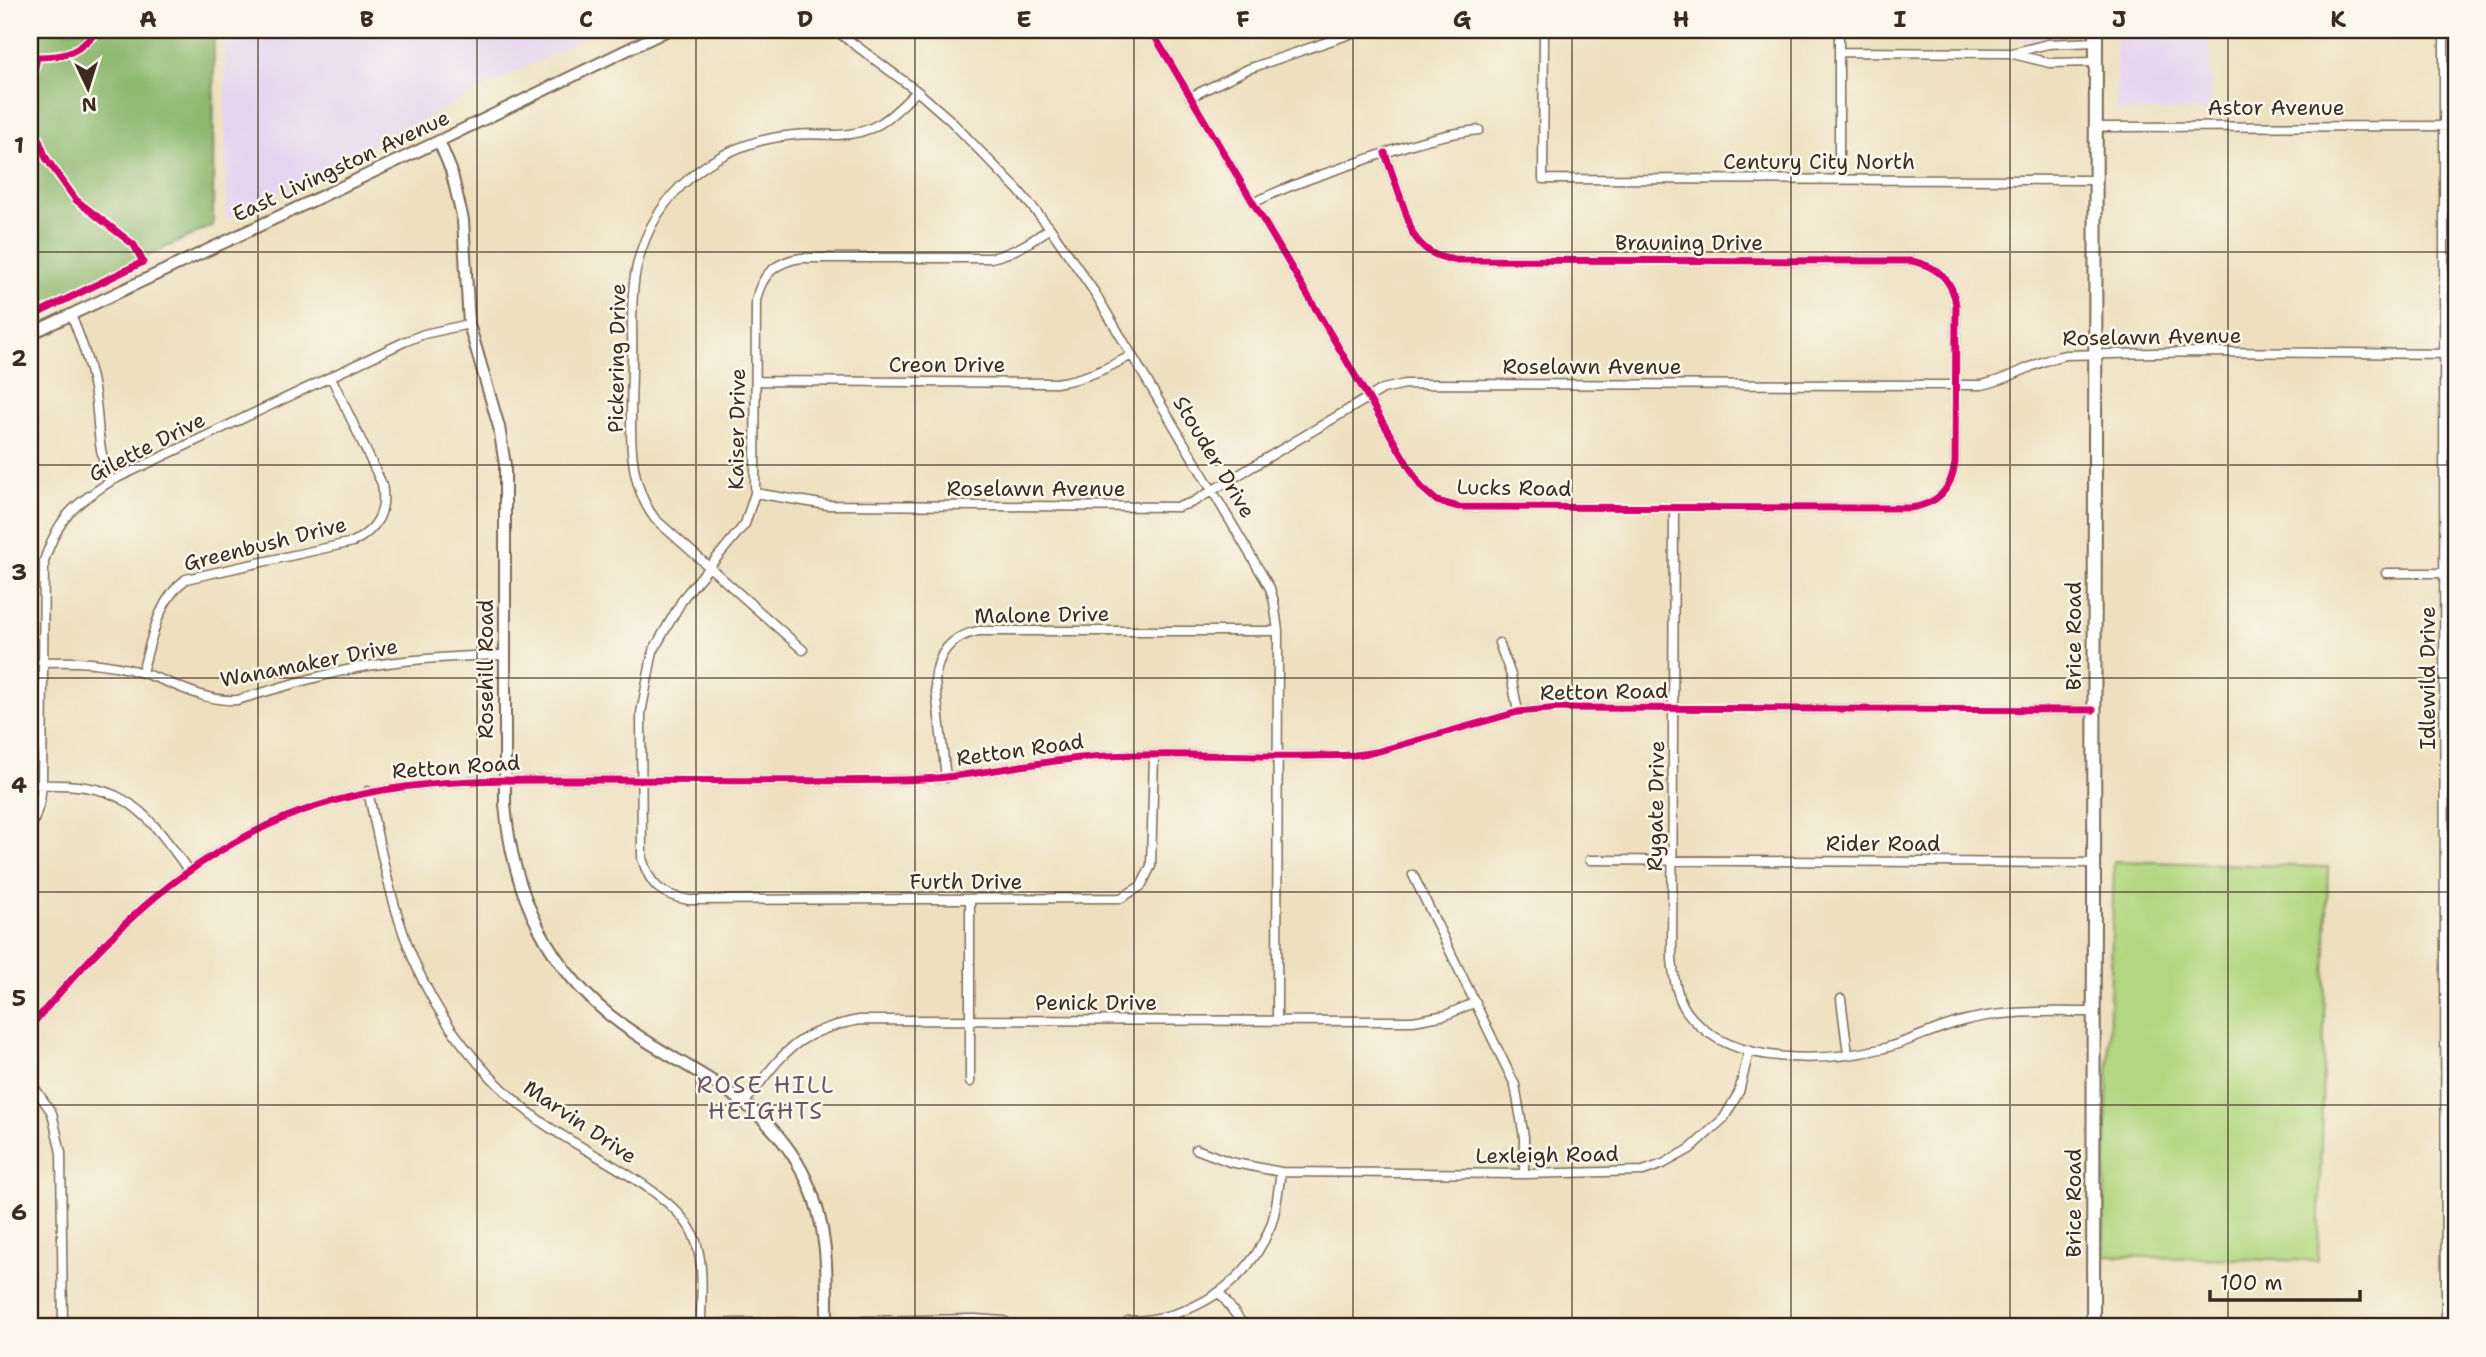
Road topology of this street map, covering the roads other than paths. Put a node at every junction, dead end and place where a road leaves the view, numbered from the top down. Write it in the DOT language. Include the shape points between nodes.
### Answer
graph roads {
  1 [pos="668,30"];
  2 [pos="835,30"];
  3 [pos="1151,30"];
  4 [pos="1362,30"];
  5 [pos="1544,30"];
  6 [pos="1839,30"];
  7 [pos="2444,30"];
  8 [pos="2096,36"];
  9 [pos="1839,52"];
  10 [pos="2010,53"];
  11 [pos="2095,62"];
  12 [pos="917,91"];
  13 [pos="1190,97"];
  14 [pos="2445,126"];
  15 [pos="2456,126"];
  16 [pos="2095,127"];
  17 [pos="1479,130"];
  18 [pos="439,141"];
  19 [pos="1385,153"];
  20 [pos="1839,180"];
  21 [pos="2095,180"];
  22 [pos="1253,203"];
  23 [pos="1050,228"];
  24 [pos="71,315"];
  25 [pos="468,324"];
  26 [pos="30,334"];
  27 [pos="2095,354"];
  28 [pos="2445,354"];
  29 [pos="2456,354"];
  30 [pos="1132,355"];
  31 [pos="331,377"];
  32 [pos="756,382"];
  33 [pos="1955,385"];
  34 [pos="1368,398"];
  35 [pos="111,481"];
  36 [pos="1213,490"];
  37 [pos="755,493"];
  38 [pos="1674,508"];
  39 [pos="709,568"];
  40 [pos="2386,573"];
  41 [pos="2446,573"];
  42 [pos="2456,573"];
  43 [pos="1278,631"];
  44 [pos="1499,643"];
  45 [pos="803,650"];
  46 [pos="505,655"];
  47 [pos="42,662"];
  48 [pos="142,672"];
  49 [pos="1675,708"];
  50 [pos="2094,710"];
  51 [pos="1518,712"];
  52 [pos="1154,755"];
  53 [pos="1277,755"];
  54 [pos="946,778"];
  55 [pos="505,780"];
  56 [pos="642,780"];
  57 [pos="42,784"];
  58 [pos="30,785"];
  59 [pos="368,791"];
  60 [pos="30,832"];
  61 [pos="1590,860"];
  62 [pos="1673,861"];
  63 [pos="2093,863"];
  64 [pos="188,870"];
  65 [pos="1413,875"];
  66 [pos="657,888"];
  67 [pos="970,900"];
  68 [pos="1840,999"];
  69 [pos="1476,1002"];
  70 [pos="2093,1012"];
  71 [pos="969,1020"];
  72 [pos="1277,1021"];
  73 [pos="30,1027"];
  74 [pos="1749,1051"];
  75 [pos="1848,1054"];
  76 [pos="30,1081"];
  77 [pos="970,1082"];
  78 [pos="745,1102"];
  79 [pos="2444,1144"];
  80 [pos="2456,1144"];
  81 [pos="1196,1149"];
  82 [pos="1280,1172"];
  83 [pos="1524,1174"];
  84 [pos="1219,1292"];
  85 [pos="1128,1321"];
  86 [pos="701,1323"];
  87 [pos="827,1324"];
  88 [pos="1011,1326"];
  89 [pos="63,1327"];
  90 [pos="519,1327"];
  91 [pos="551,1327"];
  92 [pos="1245,1327"];
  93 [pos="2093,1327"];
  94 [pos="2446,1327"];
  1 -- 18 [label="street, East Livingston Avenue"];
  2 -- 12 [label="street, Stouder Drive"];
  3 -- 13 [label="street, Lucks Road"];
  4 -- 13 [label="street" via="1248,69"];
  5 -- 20 [label="street, Century City North" via="1543,179"];
  6 -- 9 [label="street"];
  7 -- 14 [label="street, Idlewild Drive"];
  8 -- 10 [label="street"];
  8 -- 11 [label="main road, Brice Road"];
  9 -- 10 [label="street"];
  9 -- 20 [label="street"];
  10 -- 11 [label="street" via="2050,63"];
  11 -- 16 [label="main road, Brice Road"];
  12 -- 23 [label="street, Stouder Drive" via="983,152"];
  12 -- 39 [label="street, Pickering Drive" via="889,119 871,129 855,134 796,134 750,143 721,155 674,192 644,242 633,300 635,478 655,519"];
  13 -- 22 [label="street, Lucks Road"];
  14 -- 15 [label="street, Astor Avenue"];
  14 -- 16 [label="street, Astor Avenue"];
  14 -- 28 [label="street, Idlewild Drive"];
  16 -- 21 [label="main road, Brice Road"];
  17 -- 19 [label="street" via="1441,135"];
  18 -- 24 [label="street, East Livingston Avenue"];
  18 -- 25 [label="street, Rosehill Road" via="463,220"];
  19 -- 22 [label="street"];
  19 -- 33 [label="street, Brauning Drive" via="1413,234 1430,253 1443,258 1912,261 1933,267 1954,294"];
  20 -- 21 [label="street, Century City North"];
  21 -- 27 [label="main road, Brice Road"];
  22 -- 34 [label="street, Lucks Road"];
  23 -- 30 [label="street, Stouder Drive"];
  23 -- 32 [label="street, Kaiser Drive" via="1006,255 991,258 801,258 779,264 758,290"];
  24 -- 26 [label="street, East Livingston Avenue"];
  24 -- 35 [label="street" via="93,382 99,444"];
  25 -- 31 [label="street, Gilette Drive" via="404,341"];
  25 -- 46 [label="street, Rosehill Road" via="499,427 505,465"];
  27 -- 28 [label="street, Roselawn Avenue"];
  27 -- 33 [label="street, Roselawn Avenue" via="2049,358 1996,383"];
  27 -- 50 [label="main road, Brice Road"];
  28 -- 29 [label="street, Roselawn Avenue"];
  28 -- 41 [label="street, Idlewild Drive"];
  30 -- 32 [label="street, Creon Drive" via="1097,374 1056,383"];
  30 -- 36 [label="street, Stouder Drive"];
  31 -- 35 [label="street, Gilette Drive"];
  31 -- 48 [label="street, Greenbush Drive" via="382,484 380,519 353,542 186,579 167,596"];
  32 -- 37 [label="street, Kaiser Drive"];
  33 -- 34 [label="street, Roselawn Avenue" via="1405,384"];
  33 -- 38 [label="street, Lucks Road" via="1954,471 1946,491 1933,502 1910,508"];
  34 -- 36 [label="street, Roselawn Avenue"];
  34 -- 38 [label="street, Lucks Road" via="1421,486 1437,502 1459,507"];
  35 -- 47 [label="street, Gilette Drive" via="75,504 51,540 42,582"];
  36 -- 37 [label="street, Roselawn Avenue" via="1186,505 1167,508 827,505"];
  36 -- 43 [label="street, Stouder Drive" via="1270,588"];
  37 -- 39 [label="street, Kaiser Drive" via="745,524"];
  38 -- 49 [label="street, Rygate Drive"];
  39 -- 45 [label="street, Pickering Drive"];
  39 -- 56 [label="street, Kaiser Drive" via="684,597 653,651 641,713"];
  40 -- 41 [label="street"];
  41 -- 42 [label="street"];
  41 -- 79 [label="street, Idlewild Drive"];
  43 -- 53 [label="street, Stouder Drive"];
  43 -- 54 [label="street, Malone Drive" via="978,631 956,638 939,657 935,682"];
  44 -- 51 [label="street"];
  46 -- 48 [label="street, Wanamaker Drive" via="437,657 355,668 225,700"];
  46 -- 55 [label="street, Rosehill Road"];
  47 -- 48 [label="street, Wanamaker Drive" via="98,664"];
  47 -- 57 [label="street, Gilette Drive"];
  49 -- 50 [label="street, Retton Road"];
  49 -- 51 [label="street, Retton Road"];
  49 -- 62 [label="street, Rygate Drive"];
  50 -- 63 [label="main road, Brice Road"];
  51 -- 53 [label="street, Retton Road" via="1362,754"];
  52 -- 53 [label="street, Retton Road"];
  52 -- 54 [label="street, Retton Road" via="1079,758"];
  52 -- 67 [label="street, Furth Drive" via="1153,853 1141,886 1110,900"];
  53 -- 72 [label="street, Stouder Drive"];
  54 -- 56 [label="street, Retton Road"];
  55 -- 56 [label="street, Retton Road"];
  55 -- 59 [label="street, Retton Road"];
  55 -- 78 [label="street, Rosehill Road" via="507,828 520,888 565,972 623,1026"];
  56 -- 66 [label="street, Kaiser Drive" via="642,858 646,874"];
  57 -- 58 [label="street"];
  57 -- 60 [label="street, Gilette Drive"];
  57 -- 64 [label="street" via="88,786 120,797 159,828"];
  59 -- 64 [label="street, Retton Road" via="284,818"];
  59 -- 86 [label="street, Marvin Drive" via="391,896 417,973 434,1004 489,1076 520,1104 657,1194 684,1219 700,1256"];
  61 -- 62 [label="street, Rider Road"];
  62 -- 63 [label="street, Rider Road"];
  62 -- 74 [label="street, Rygate Drive" via="1676,990 1691,1017 1717,1038"];
  63 -- 70 [label="main road, Brice Road"];
  64 -- 73 [label="street, Retton Road" via="92,955"];
  65 -- 69 [label="street"];
  66 -- 67 [label="street, Furth Drive" via="671,897 689,900"];
  67 -- 71 [label="street"];
  68 -- 75 [label="street"];
  69 -- 72 [label="street, Penick Drive" via="1431,1020"];
  69 -- 83 [label="street" via="1515,1085 1524,1137"];
  70 -- 75 [label="street" via="1990,1015"];
  70 -- 93 [label="main road, Brice Road"];
  71 -- 72 [label="street, Penick Drive"];
  71 -- 77 [label="street"];
  71 -- 78 [label="street, Penick Drive" via="859,1020 817,1030 782,1055"];
  74 -- 75 [label="street" via="1793,1058"];
  74 -- 83 [label="street, Lexleigh Road" via="1740,1092 1724,1118 1678,1157 1643,1171"];
  76 -- 89 [label="street" via="52,1113 61,1153"];
  78 -- 87 [label="street, Rosehill Road" via="786,1145 814,1198 826,1248"];
  79 -- 80 [label="street"];
  79 -- 94 [label="street, Idlewild Drive"];
  81 -- 82 [label="street, Lexleigh Road"];
  82 -- 83 [label="street, Lexleigh Road"];
  82 -- 84 [label="street" via="1265,1238 1245,1269"];
  84 -- 85 [label="street" via="1176,1314"];
  84 -- 92 [label="street"];
  86 -- 87 [label="street"];
  86 -- 91 [label="street"];
  87 -- 88 [label="street" via="997,1319"];
  90 -- 91 [label="street"];
}
